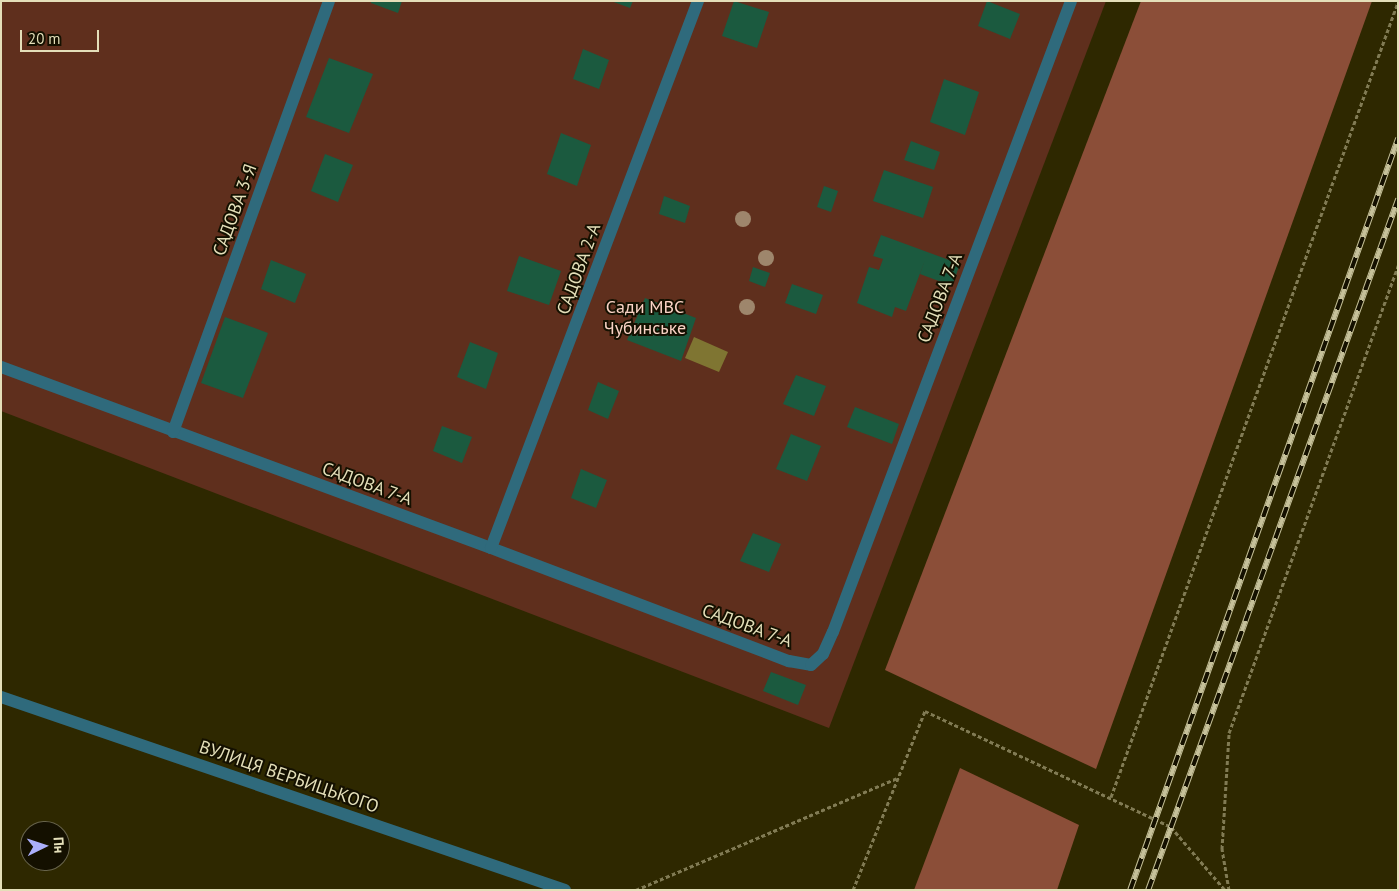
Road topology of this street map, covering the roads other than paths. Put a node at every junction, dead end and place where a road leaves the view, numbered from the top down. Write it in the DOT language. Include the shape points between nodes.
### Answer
graph roads {
  1 [pos="329,1"];
  2 [pos="698,1"];
  3 [pos="1071,1"];
  4 [pos="1,367"];
  5 [pos="173,432"];
  6 [pos="491,548"];
  7 [pos="1,696"];
  8 [pos="565,890"];
  1 -- 5 [label="street, САДОВА 3-Я"];
  2 -- 6 [label="street, САДОВА 2-А"];
  3 -- 6 [label="street, САДОВА 7-А" via="823,654 810,665 789,661"];
  4 -- 5 [label="street, САДОВА 7-А"];
  5 -- 6 [label="street, САДОВА 7-А"];
  7 -- 8 [label="street, ВУЛИЦЯ ВЕРБИЦЬКОГО"];
}
